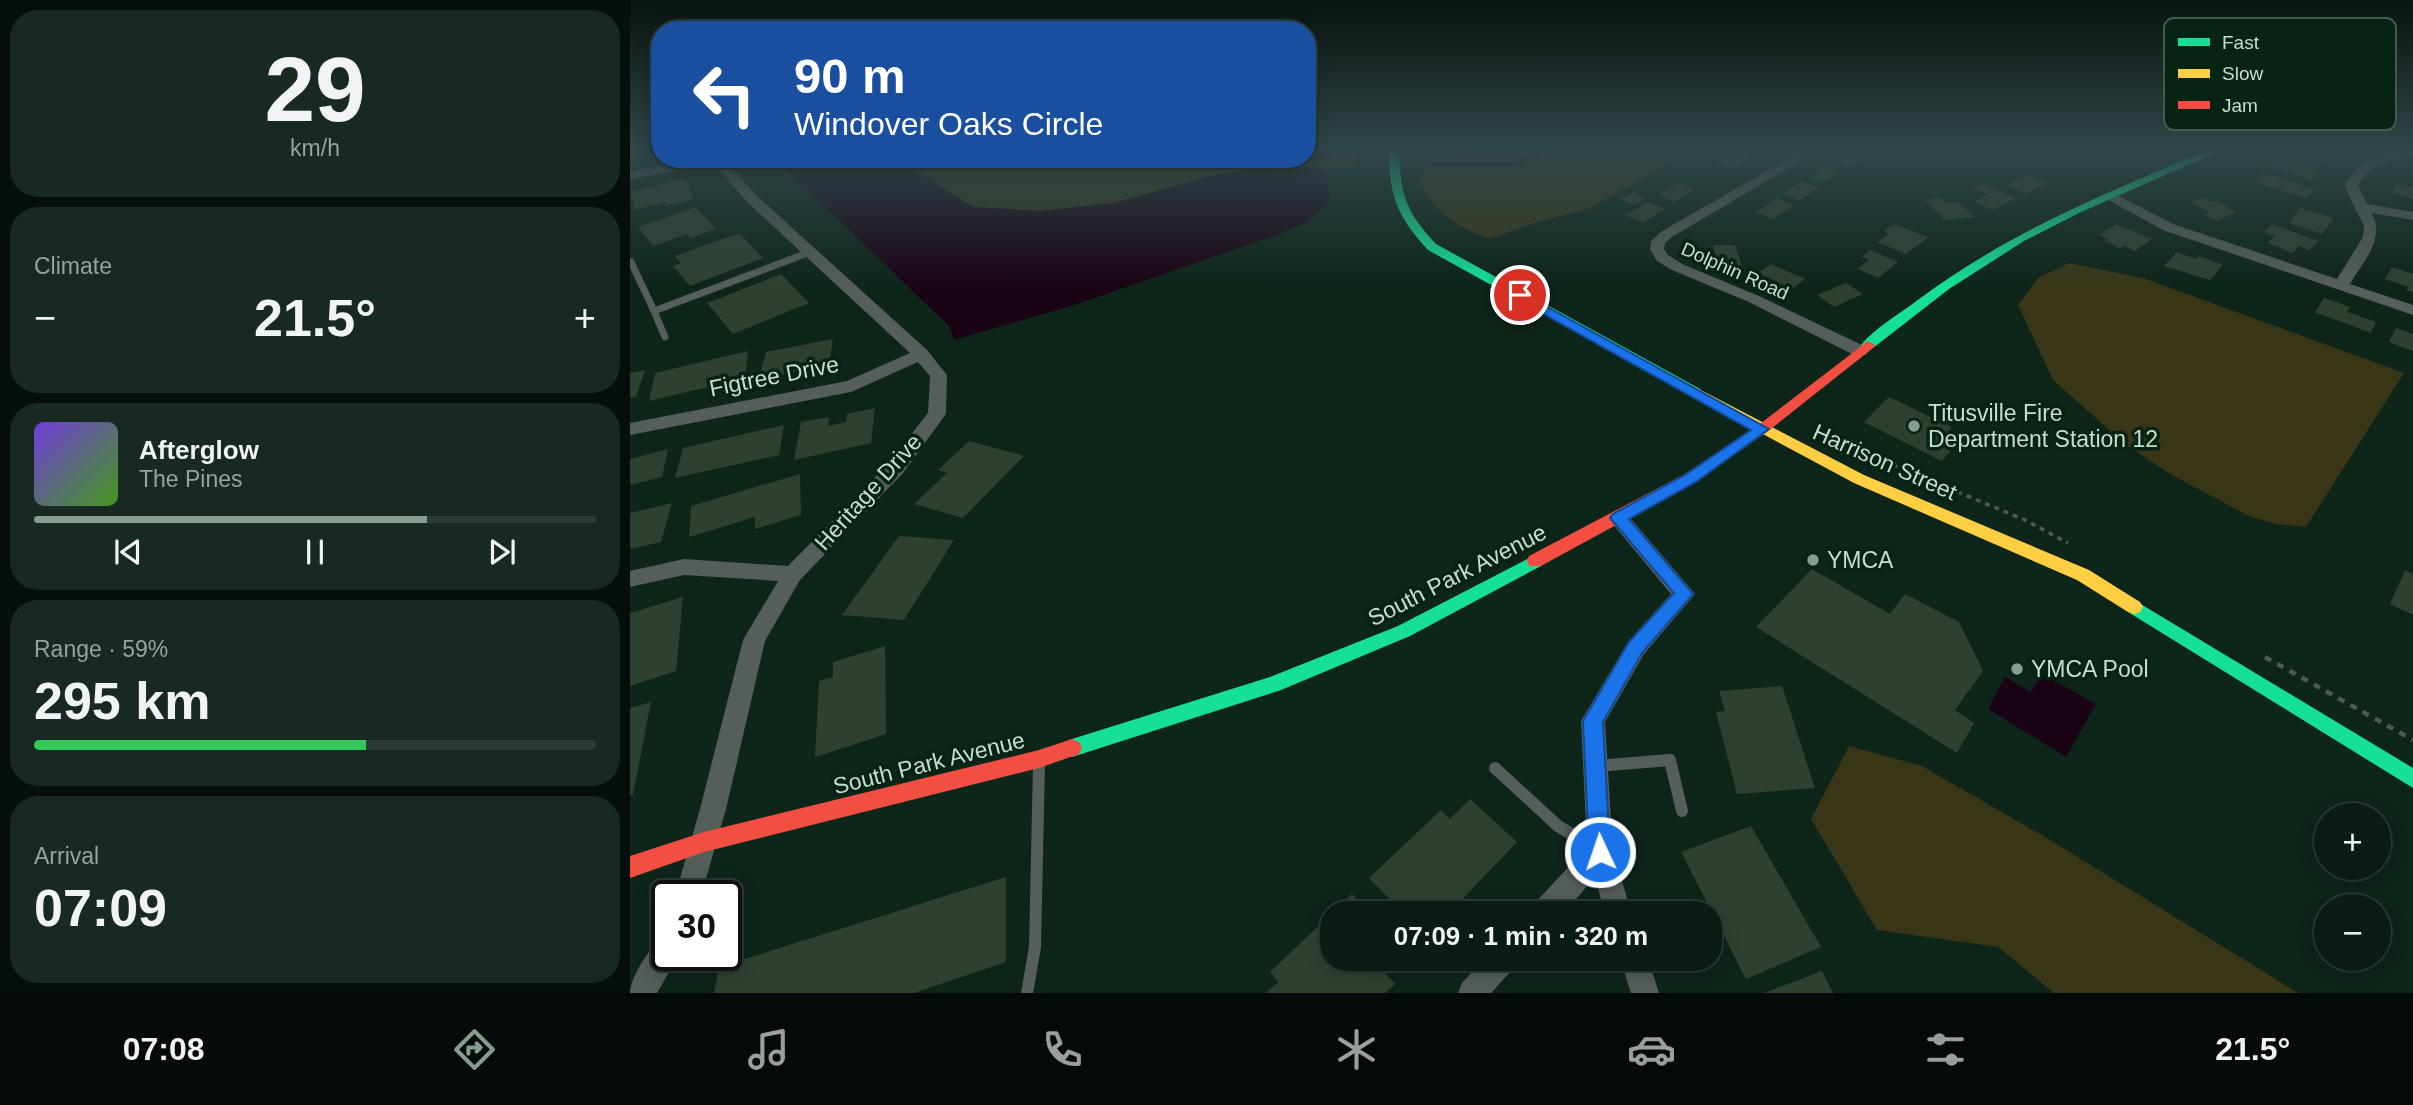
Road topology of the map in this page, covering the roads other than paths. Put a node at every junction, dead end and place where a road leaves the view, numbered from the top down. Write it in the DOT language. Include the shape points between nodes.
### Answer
graph roads {
  1 [pos="748,194"];
  2 [pos="1396,194"];
  3 [pos="1736,194"];
  4 [pos="2355,194"];
  5 [pos="2116,195"];
  6 [pos="2360,207"];
  7 [pos="2413,216"];
  8 [pos="2226,245"];
  9 [pos="810,252"];
  10 [pos="631,262"];
  11 [pos="2341,286"];
  12 [pos="2413,310"];
  13 [pos="654,311"];
  14 [pos="665,337"];
  15 [pos="1860,351"];
  16 [pos="921,354"];
  17 [pos="630,429"];
  18 [pos="1762,429"];
  19 [pos="1619,518"];
  20 [pos="793,574"];
  21 [pos="630,579"];
  22 [pos="1039,759"];
  23 [pos="1595,766"];
  24 [pos="1495,768"];
  25 [pos="2413,779"];
  26 [pos="1682,811"];
  27 [pos="704,842"];
  28 [pos="1600,852"];
  29 [pos="630,867"];
  30 [pos="693,880"];
  31 [pos="1556,901"];
  32 [pos="1615,901"];
  33 [pos="654,971"];
  34 [pos="1492,971"];
  35 [pos="1638,971"];
  36 [pos="641,993"];
  37 [pos="1027,993"];
  38 [pos="1472,993"];
  39 [pos="1645,993"];
  1 -- 9 [label="street, Heritage Drive"];
  2 -- 18 [label="street, Harrison Street" via="1405,221 1432,247"];
  3 -- 15 [label="street, Dolphin Road" via="1658,241 1662,258"];
  4 -- 6 [label="street"];
  5 -- 8 [label="street" via="2168,227"];
  5 -- 15 [label="street, South Park Avenue" via="1994,253"];
  6 -- 7 [label="street"];
  6 -- 11 [label="street" via="2371,226 2370,237"];
  8 -- 11 [label="street"];
  9 -- 13 [label="lane"];
  9 -- 16 [label="street, Heritage Drive"];
  10 -- 13 [label="lane"];
  11 -- 12 [label="street"];
  13 -- 14 [label="lane"];
  15 -- 18 [label="street, South Park Avenue"];
  16 -- 17 [label="street, Figtree Drive" via="852,386"];
  16 -- 20 [label="street, Heritage Drive" via="939,375 937,414 896,468"];
  18 -- 19 [label="street, South Park Avenue" via="1690,478"];
  18 -- 25 [label="street, Harrison Street" via="1860,479 2084,575"];
  19 -- 22 [label="street, South Park Avenue" via="1405,631 1273,684"];
  19 -- 23 [label="street" via="1684,594 1636,648 1593,721"];
  20 -- 21 [label="street" via="684,567"];
  20 -- 27 [label="street, Heritage Drive" via="754,640"];
  22 -- 27 [label="street, South Park Avenue"];
  22 -- 37 [label="lane" via="1035,947"];
  23 -- 26 [label="lane" via="1670,760"];
  23 -- 28 [label="street"];
  24 -- 28 [label="lane" via="1558,826"];
  27 -- 29 [label="street, South Park Avenue"];
  27 -- 30 [label="street, Heritage Drive"];
  28 -- 31 [label="street"];
  28 -- 32 [label="street"];
  33 -- 36 [label="street"];
  34 -- 38 [label="street"];
  35 -- 39 [label="street"];
}
